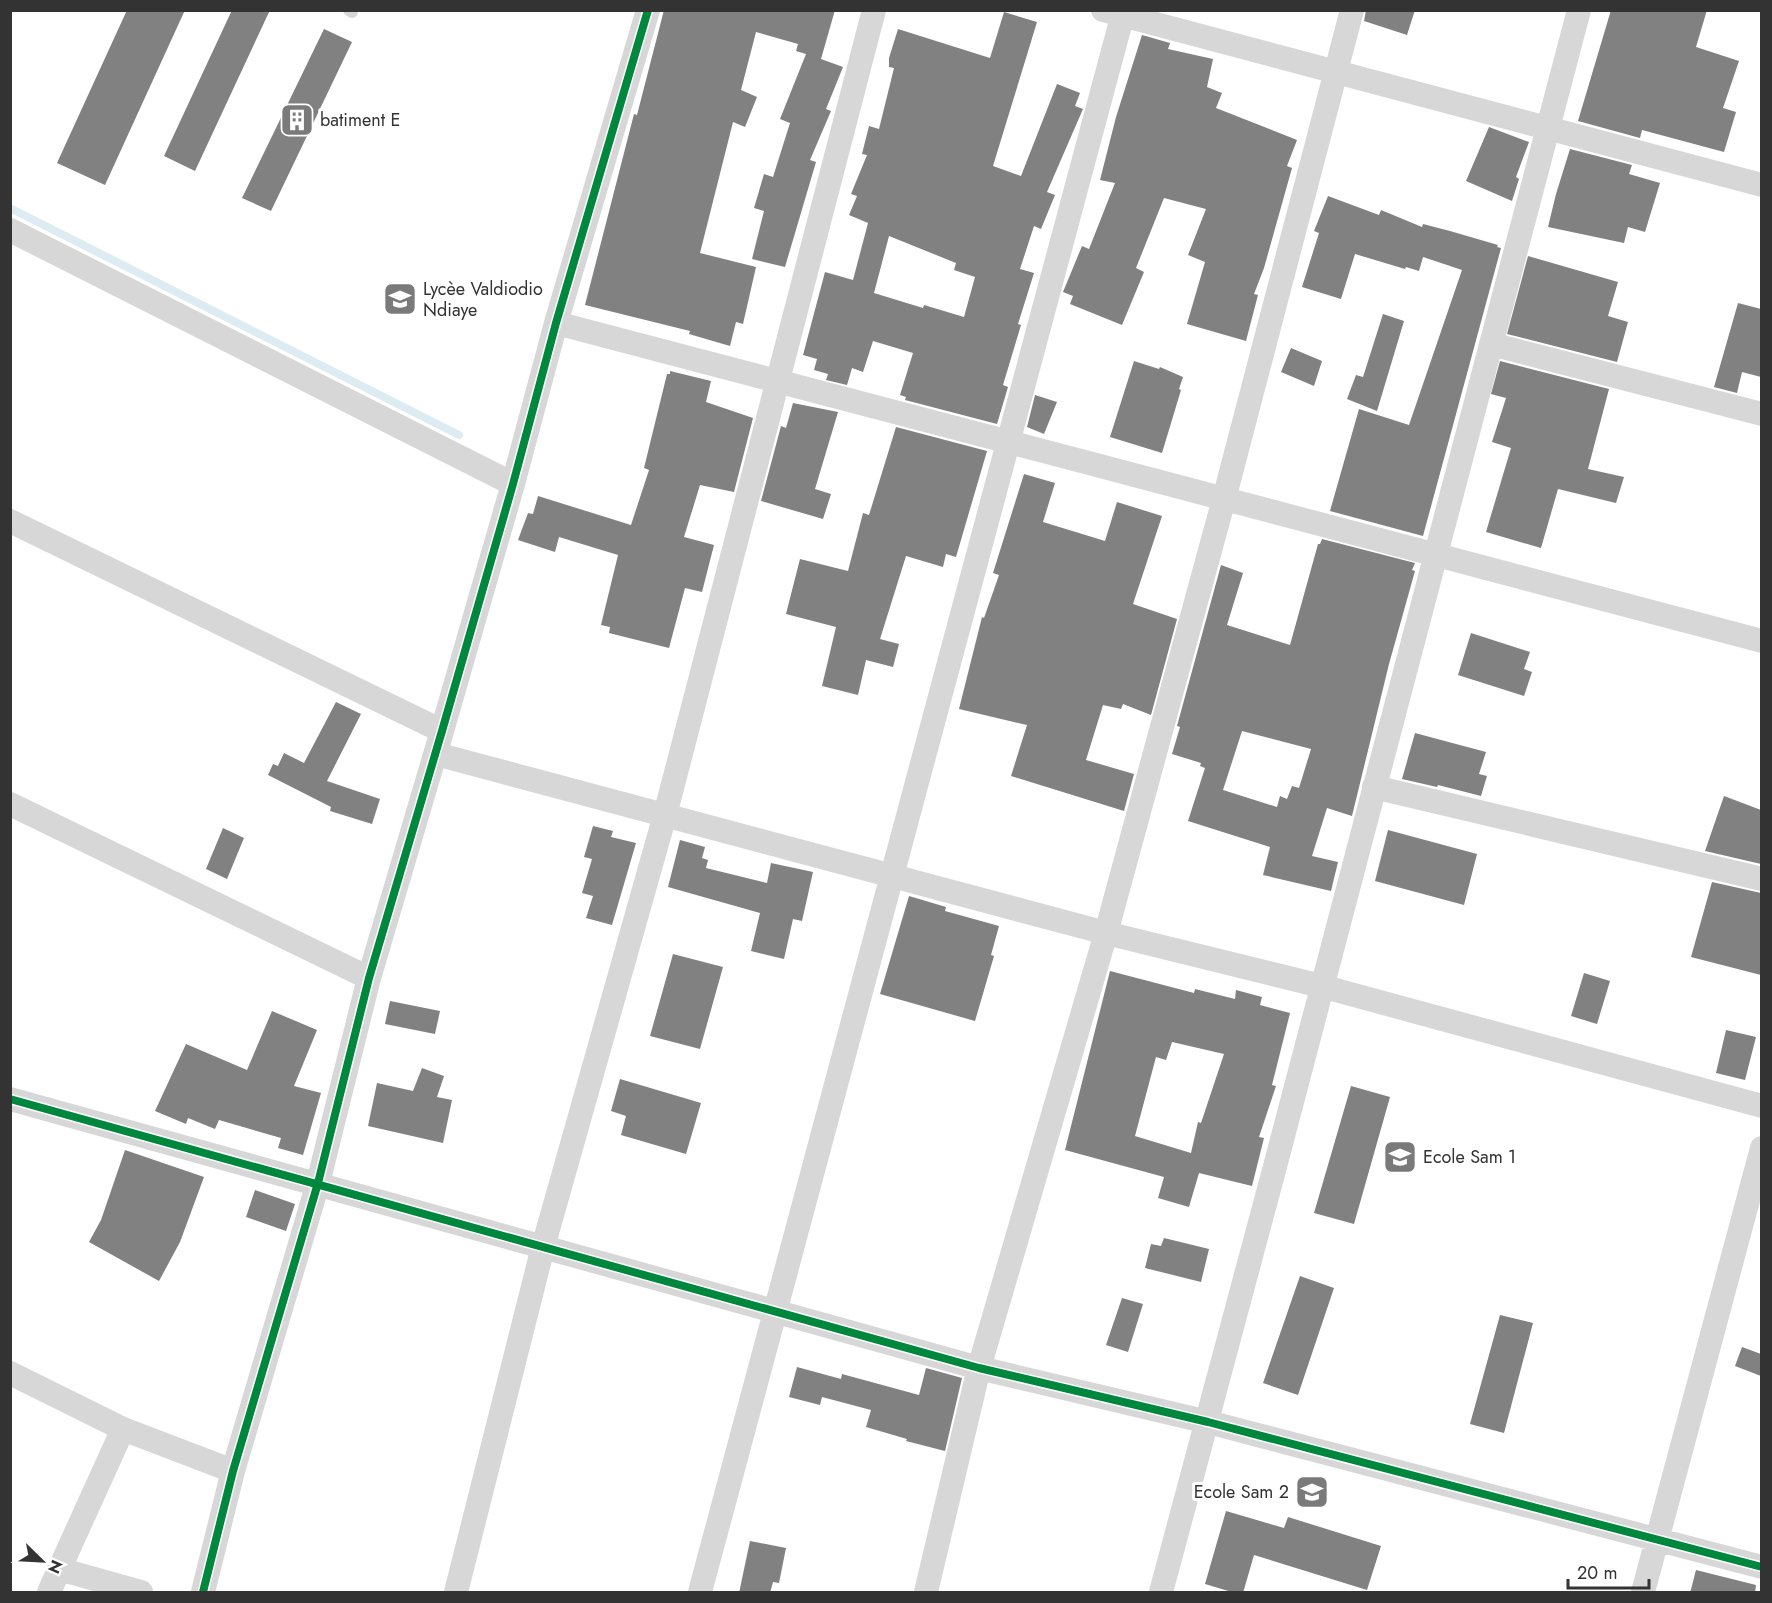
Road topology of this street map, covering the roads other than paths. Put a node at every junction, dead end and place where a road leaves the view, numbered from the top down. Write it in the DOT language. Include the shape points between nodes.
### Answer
graph roads {
  1 [pos="648,10"];
  2 [pos="874,10"];
  3 [pos="1352,10"];
  4 [pos="1579,10"];
  5 [pos="1117,12"];
  6 [pos="1336,72"];
  7 [pos="1547,128"];
  8 [pos="1761,185"];
  9 [pos="10,230"];
  10 [pos="556,323"];
  11 [pos="1491,344"];
  12 [pos="776,382"];
  13 [pos="1761,414"];
  14 [pos="1009,442"];
  15 [pos="513,484"];
  16 [pos="1224,499"];
  17 [pos="10,521"];
  18 [pos="1434,552"];
  19 [pos="1761,641"];
  20 [pos="439,742"];
  21 [pos="1374,787"];
  22 [pos="10,804"];
  23 [pos="665,815"];
  24 [pos="892,876"];
  25 [pos="1761,879"];
  26 [pos="1106,933"];
  27 [pos="369,978"];
  28 [pos="1322,986"];
  29 [pos="10,1099"];
  30 [pos="1761,1106"];
  31 [pos="1761,1148"];
  32 [pos="318,1184"];
  33 [pos="543,1247"];
  34 [pos="774,1311"];
  35 [pos="979,1368"];
  36 [pos="10,1373"];
  37 [pos="1208,1422"];
  38 [pos="123,1429"];
  39 [pos="233,1472"];
  40 [pos="1657,1540"];
  41 [pos="1761,1567"];
  42 [pos="59,1569"];
  43 [pos="49,1593"];
  44 [pos="141,1593"];
  45 [pos="203,1593"];
  46 [pos="456,1593"];
  47 [pos="700,1593"];
  48 [pos="926,1593"];
  49 [pos="1161,1593"];
  50 [pos="1643,1593"];
  1 -- 10 [label="street"];
  2 -- 12 [label="street"];
  3 -- 6 [label="street"];
  4 -- 7 [label="street"];
  5 -- 6 [label="street"];
  5 -- 14 [label="street"];
  6 -- 7 [label="street"];
  6 -- 16 [label="street"];
  7 -- 8 [label="street"];
  7 -- 11 [label="street"];
  9 -- 15 [label="street"];
  10 -- 12 [label="street"];
  10 -- 15 [label="street"];
  11 -- 13 [label="street"];
  11 -- 18 [label="street"];
  12 -- 14 [label="street"];
  12 -- 23 [label="street"];
  14 -- 16 [label="street"];
  14 -- 24 [label="street"];
  15 -- 20 [label="street"];
  16 -- 18 [label="street"];
  16 -- 26 [label="street"];
  17 -- 20 [label="street"];
  18 -- 19 [label="street"];
  18 -- 21 [label="street"];
  20 -- 23 [label="street"];
  20 -- 27 [label="street"];
  21 -- 25 [label="street"];
  21 -- 28 [label="street"];
  22 -- 27 [label="street"];
  23 -- 24 [label="street"];
  23 -- 33 [label="street"];
  24 -- 26 [label="street"];
  24 -- 34 [label="street"];
  26 -- 28 [label="street"];
  26 -- 35 [label="street"];
  27 -- 32 [label="street"];
  28 -- 30 [label="street"];
  28 -- 37 [label="street"];
  29 -- 32 [label="street"];
  31 -- 40 [label="street"];
  32 -- 33 [label="street"];
  32 -- 39 [label="street"];
  33 -- 34 [label="street"];
  33 -- 46 [label="street"];
  34 -- 35 [label="street"];
  34 -- 47 [label="street"];
  35 -- 37 [label="street"];
  35 -- 48 [label="street"];
  36 -- 38 [label="street"];
  37 -- 40 [label="street"];
  37 -- 49 [label="street"];
  38 -- 39 [label="street"];
  38 -- 42 [label="street"];
  39 -- 45 [label="street"];
  40 -- 41 [label="street"];
  40 -- 50 [label="street"];
  42 -- 43 [label="street"];
  42 -- 44 [label="street"];
}
